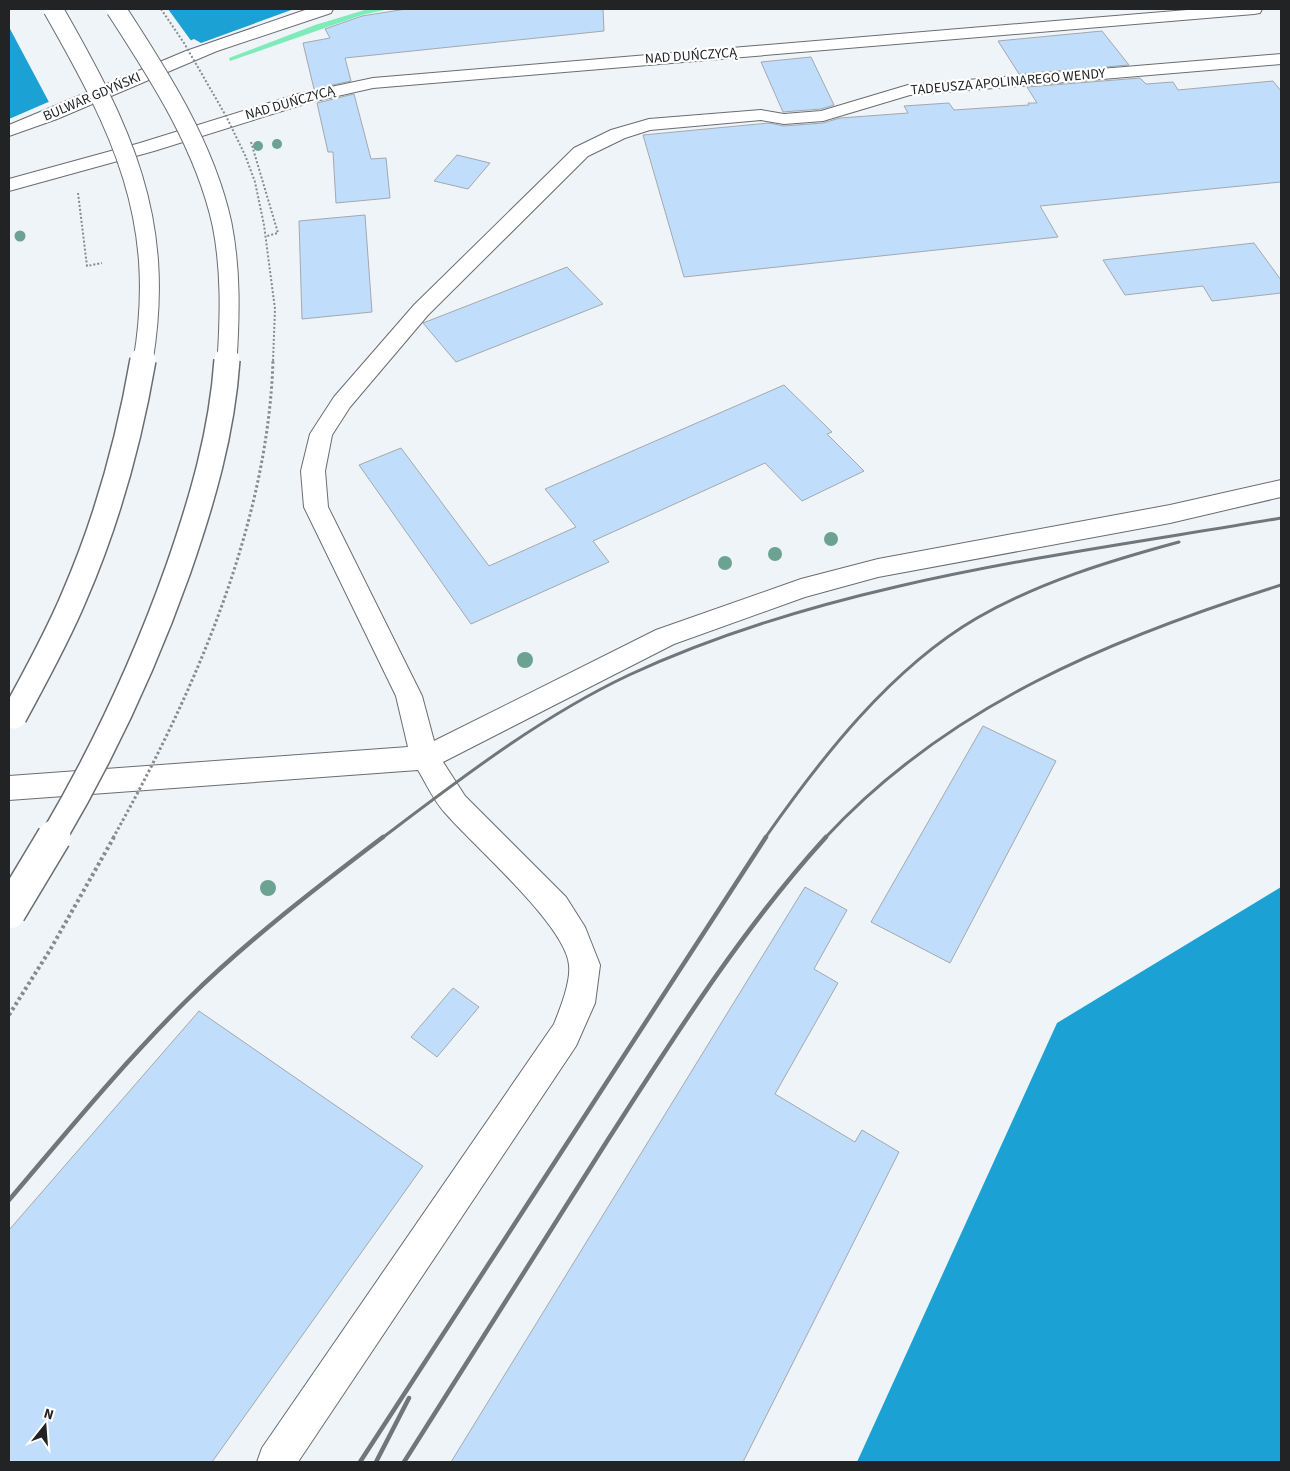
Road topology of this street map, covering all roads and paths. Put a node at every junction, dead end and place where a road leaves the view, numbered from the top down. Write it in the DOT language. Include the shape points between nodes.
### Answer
graph roads {
  1 [pos="53,9"];
  2 [pos="116,9"];
  3 [pos="325,9"];
  4 [pos="1254,9"];
  5 [pos="1281,59"];
  6 [pos="243,116"];
  7 [pos="9,131"];
  8 [pos="75,167"];
  9 [pos="9,185"];
  10 [pos="267,236"];
  11 [pos="102,263"];
  12 [pos="1281,489"];
  13 [pos="14,716"];
  14 [pos="425,758"];
  15 [pos="9,788"];
  16 [pos="9,912"];
  17 [pos="276,1462"];
  1 -- 13 [label="main road, bridge" via="106,105 131,168 147,244 150,295 136,399 108,507 81,581"];
  2 -- 16 [label="main road, bridge" via="161,80 200,160 219,210 229,289 225,390 207,480 151,644 96,761"];
  3 -- 7 [label="main road, BULWAR GDYŃSKI" via="174,62"];
  4 -- 6 [label="main road, NAD DUŃCZYCĄ" via="391,81 328,91"];
  5 -- 14 [label="main road, TADEUSZA APOLINAREGO WENDY" via="908,90 823,116 784,120 761,115 649,125 618,134 581,152 421,310 342,402 321,434 313,471 316,507 409,696"];
  6 -- 8 [label="main road, NAD DUŃCZYCĄ"];
  6 -- 10 [label="path" via="278,233"];
  8 -- 9 [label="main road"];
  8 -- 11 [label="path" via="87,266"];
  12 -- 14 [label="main road" via="1170,514 878,568 801,589 665,636"];
  14 -- 15 [label="main road"];
  14 -- 17 [label="main road, TADEUSZA APOLINAREGO WENDY" via="455,805 555,907 574,936 585,965 579,1003 565,1035"];
}
